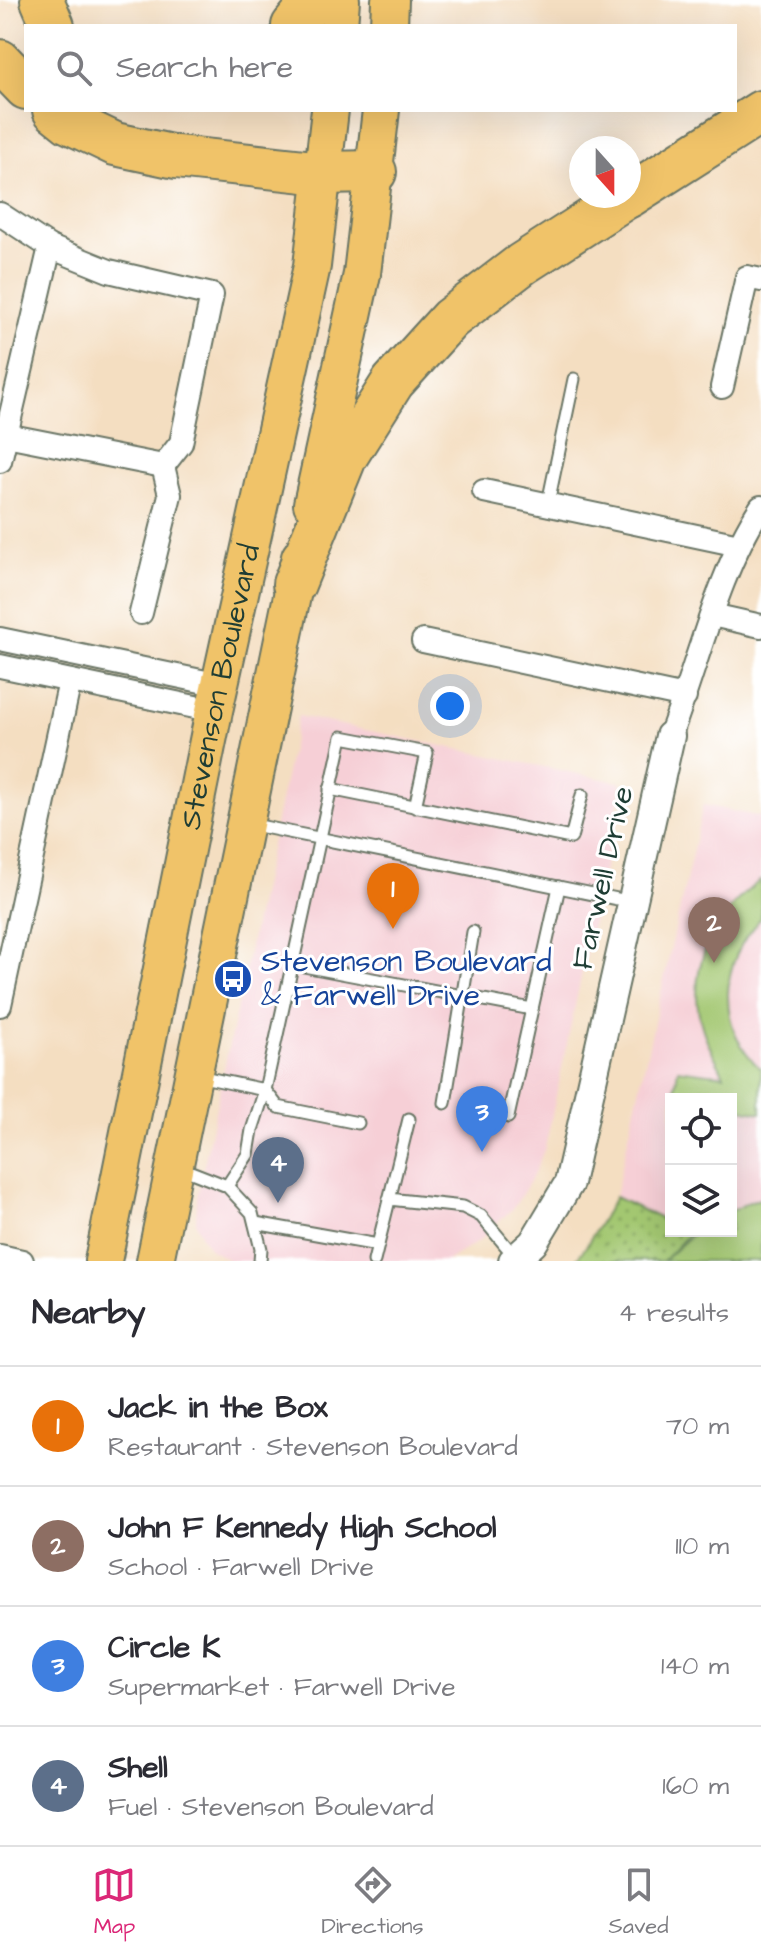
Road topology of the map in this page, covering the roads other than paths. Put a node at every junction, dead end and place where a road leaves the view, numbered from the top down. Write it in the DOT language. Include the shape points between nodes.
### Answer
graph roads {
  1 [pos="42,0"];
  2 [pos="309,0"];
  3 [pos="341,0"];
  4 [pos="390,0"];
  5 [pos="52,24"];
  6 [pos="295,24"];
  7 [pos="339,24"];
  8 [pos="389,24"];
  9 [pos="0,61"];
  10 [pos="24,86"];
  11 [pos="56,112"];
  12 [pos="330,112"];
  13 [pos="381,112"];
  14 [pos="761,112"];
  15 [pos="375,172"];
  16 [pos="323,173"];
  17 [pos="641,188"];
  18 [pos="610,208"];
  19 [pos="0,215"];
  20 [pos="50,247"];
  21 [pos="761,280"];
  22 [pos="574,379"];
  23 [pos="722,387"];
  24 [pos="6,435"];
  25 [pos="0,461"];
  26 [pos="163,466"];
  27 [pos="484,491"];
  28 [pos="548,503"];
  29 [pos="761,507"];
  30 [pos="739,545"];
  31 [pos="294,584"];
  32 [pos="141,613"];
  33 [pos="712,615"];
  34 [pos="761,626"];
  35 [pos="0,639"];
  36 [pos="423,641"];
  37 [pos="0,666"];
  38 [pos="70,681"];
  39 [pos="685,697"];
  40 [pos="217,698"];
  41 [pos="670,736"];
  42 [pos="330,789"];
  43 [pos="582,795"];
  44 [pos="415,807"];
  45 [pos="246,823"];
  46 [pos="319,838"];
  47 [pos="559,887"];
  48 [pos="632,903"];
  49 [pos="473,932"];
  50 [pos="293,964"];
  51 [pos="463,996"];
  52 [pos="0,1005"];
  53 [pos="532,1009"];
  54 [pos="194,1075"];
  55 [pos="265,1090"];
  56 [pos="445,1103"];
  57 [pos="508,1117"];
  58 [pos="409,1119"];
  59 [pos="358,1123"];
  60 [pos="175,1166"];
  61 [pos="227,1186"];
  62 [pos="389,1199"];
  63 [pos="255,1223"];
  64 [pos="378,1245"];
  65 [pos="0,1256"];
  66 [pos="514,1260"];
  67 [pos="22,1261"];
  68 [pos="103,1261"];
  69 [pos="155,1261"];
  70 [pos="260,1261"];
  71 [pos="374,1261"];
  1 -- 5 [label="highway"];
  2 -- 6 [label="highway"];
  3 -- 7 [label="main road"];
  4 -- 8 [label="main road"];
  9 -- 10 [label="highway"];
  11 -- 16 [label="highway" via="115,144 176,157"];
  12 -- 16 [label="main road, Stevenson Boulevard"];
  13 -- 15 [label="main road, Stevenson Boulevard"];
  14 -- 17 [label="highway"];
  15 -- 16 [label="highway"];
  15 -- 31 [label="main road, Stevenson Boulevard" via="360,285"];
  16 -- 40 [label="main road, Stevenson Boulevard" via="312,266"];
  18 -- 31 [label="highway" via="522,264 450,319 393,382 345,458"];
  19 -- 20 [label="street"];
  20 -- 24 [label="street"];
  20 -- 26 [label="street" via="109,271 212,295 181,443"];
  21 -- 23 [label="street" via="747,277"];
  22 -- 28 [label="lane"];
  24 -- 25 [label="street"];
  24 -- 26 [label="street"];
  26 -- 32 [label="street" via="170,495"];
  27 -- 28 [label="street"];
  28 -- 30 [label="street"];
  29 -- 30 [label="street, Farwell Drive"];
  30 -- 33 [label="street, Farwell Drive"];
  31 -- 45 [label="main road, Stevenson Boulevard"];
  33 -- 34 [label="street"];
  33 -- 39 [label="street, Farwell Drive"];
  35 -- 40 [label="street"];
  36 -- 39 [label="street"];
  37 -- 38 [label="street"];
  38 -- 40 [label="street"];
  38 -- 52 [label="street"];
  39 -- 41 [label="street, Farwell Drive"];
  40 -- 68 [label="main road, Stevenson Boulevard"];
  41 -- 48 [label="street, Farwell Drive"];
  42 -- 44 [label="lane"];
  42 -- 44 [label="lane" via="342,737 427,753"];
  42 -- 46 [label="lane"];
  43 -- 44 [label="lane" via="571,838"];
  45 -- 46 [label="lane"];
  45 -- 54 [label="main road, Stevenson Boulevard"];
  46 -- 47 [label="lane"];
  46 -- 50 [label="lane"];
  47 -- 48 [label="lane"];
  47 -- 53 [label="lane"];
  48 -- 66 [label="street, Farwell Drive" via="569,1183 533,1243"];
  49 -- 51 [label="lane"];
  50 -- 51 [label="lane"];
  50 -- 55 [label="lane"];
  51 -- 53 [label="lane"];
  51 -- 56 [label="lane"];
  53 -- 57 [label="lane"];
  54 -- 55 [label="lane"];
  54 -- 60 [label="main road, Stevenson Boulevard"];
  55 -- 59 [label="lane" via="278,1107"];
  55 -- 61 [label="lane" via="248,1154"];
  58 -- 62 [label="lane"];
  60 -- 61 [label="lane"];
  60 -- 69 [label="main road, Stevenson Boulevard"];
  61 -- 63 [label="lane"];
  62 -- 64 [label="lane"];
  62 -- 66 [label="lane" via="463,1207 481,1216"];
  63 -- 64 [label="lane"];
  63 -- 70 [label="lane"];
  64 -- 71 [label="lane"];
  65 -- 67 [label="street"];
}
